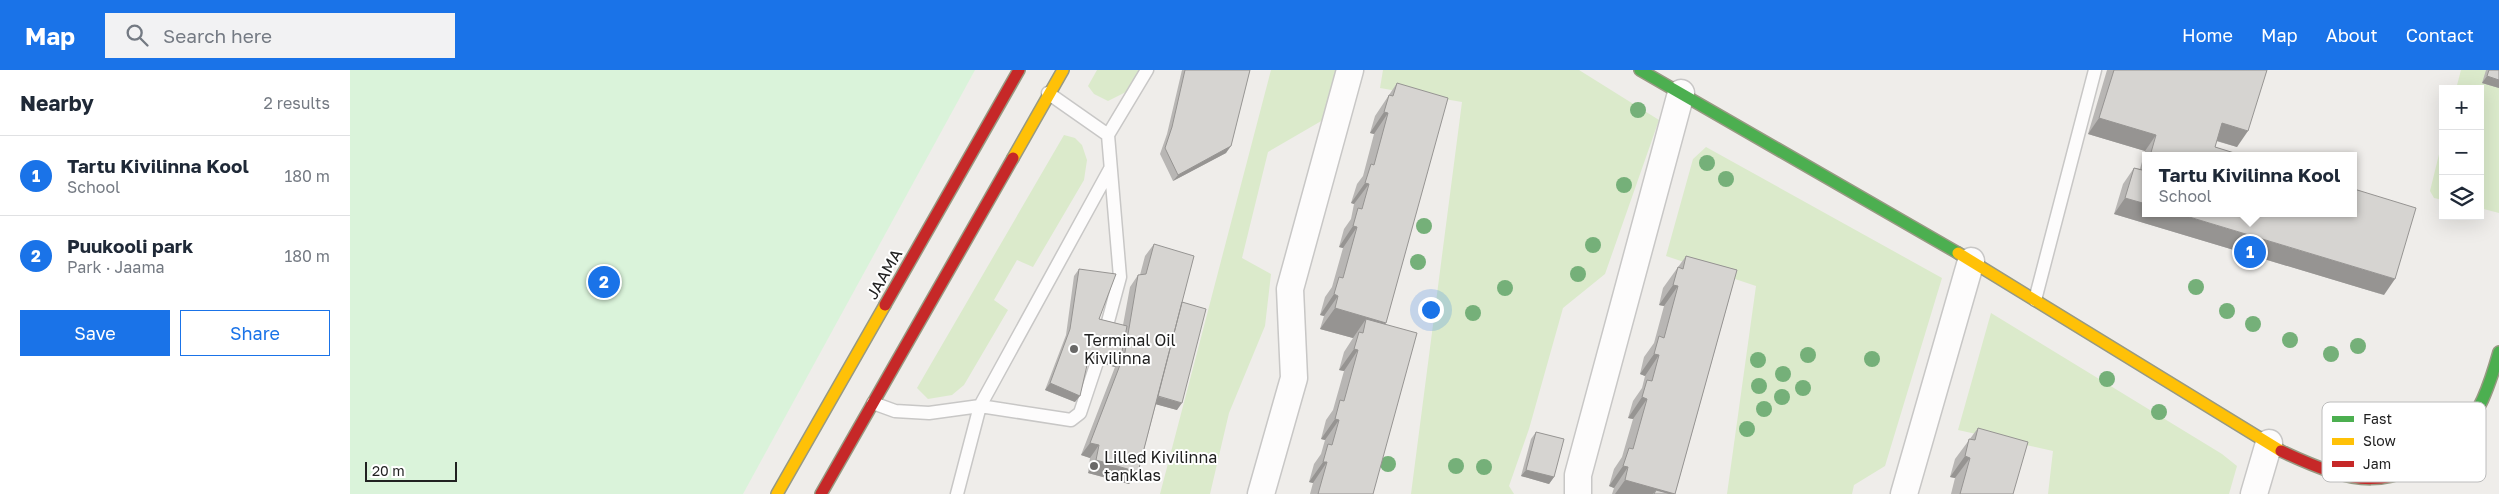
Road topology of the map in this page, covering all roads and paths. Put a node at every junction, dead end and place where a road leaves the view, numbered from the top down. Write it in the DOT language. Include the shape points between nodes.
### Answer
graph roads {
  1 [pos="1019,70"];
  2 [pos="1063,70"];
  3 [pos="1147,70"];
  4 [pos="1350,70"];
  5 [pos="1640,70"];
  6 [pos="2095,70"];
  7 [pos="1048,93"];
  8 [pos="1681,93"];
  9 [pos="1108,136"];
  10 [pos="1110,169"];
  11 [pos="1970,261"];
  12 [pos="2035,300"];
  13 [pos="1106,329"];
  14 [pos="2499,352"];
  15 [pos="1096,362"];
  16 [pos="2482,402"];
  17 [pos="873,403"];
  18 [pos="980,406"];
  19 [pos="2269,443"];
  20 [pos="2322,470"];
  21 [pos="2362,482"];
  22 [pos="2388,482"];
  23 [pos="777,494"];
  24 [pos="821,494"];
  25 [pos="957,494"];
  26 [pos="1261,494"];
  27 [pos="1578,494"];
  28 [pos="1904,494"];
  29 [pos="2254,494"];
  1 -- 23 [label="street, JAAMA"];
  2 -- 7 [label="street"];
  3 -- 9 [label="lane"];
  4 -- 26 [label="street" via="1290,289 1294,378"];
  5 -- 8 [label="street"];
  6 -- 12 [label="lane"];
  7 -- 9 [label="lane"];
  7 -- 17 [label="street"];
  8 -- 11 [label="street"];
  8 -- 27 [label="street" via="1578,475"];
  9 -- 10 [label="lane"];
  10 -- 13 [label="lane" via="1120,277"];
  10 -- 18 [label="lane"];
  11 -- 12 [label="street"];
  11 -- 28 [label="street"];
  12 -- 19 [label="street"];
  14 -- 16 [label="street"];
  15 -- 18 [label="lane" via="1080,413 1071,420"];
  17 -- 18 [label="lane" via="895,412 929,413"];
  17 -- 24 [label="street"];
  18 -- 25 [label="lane"];
  19 -- 20 [label="street"];
  19 -- 29 [label="street"];
  21 -- 22 [label="street"];
}
